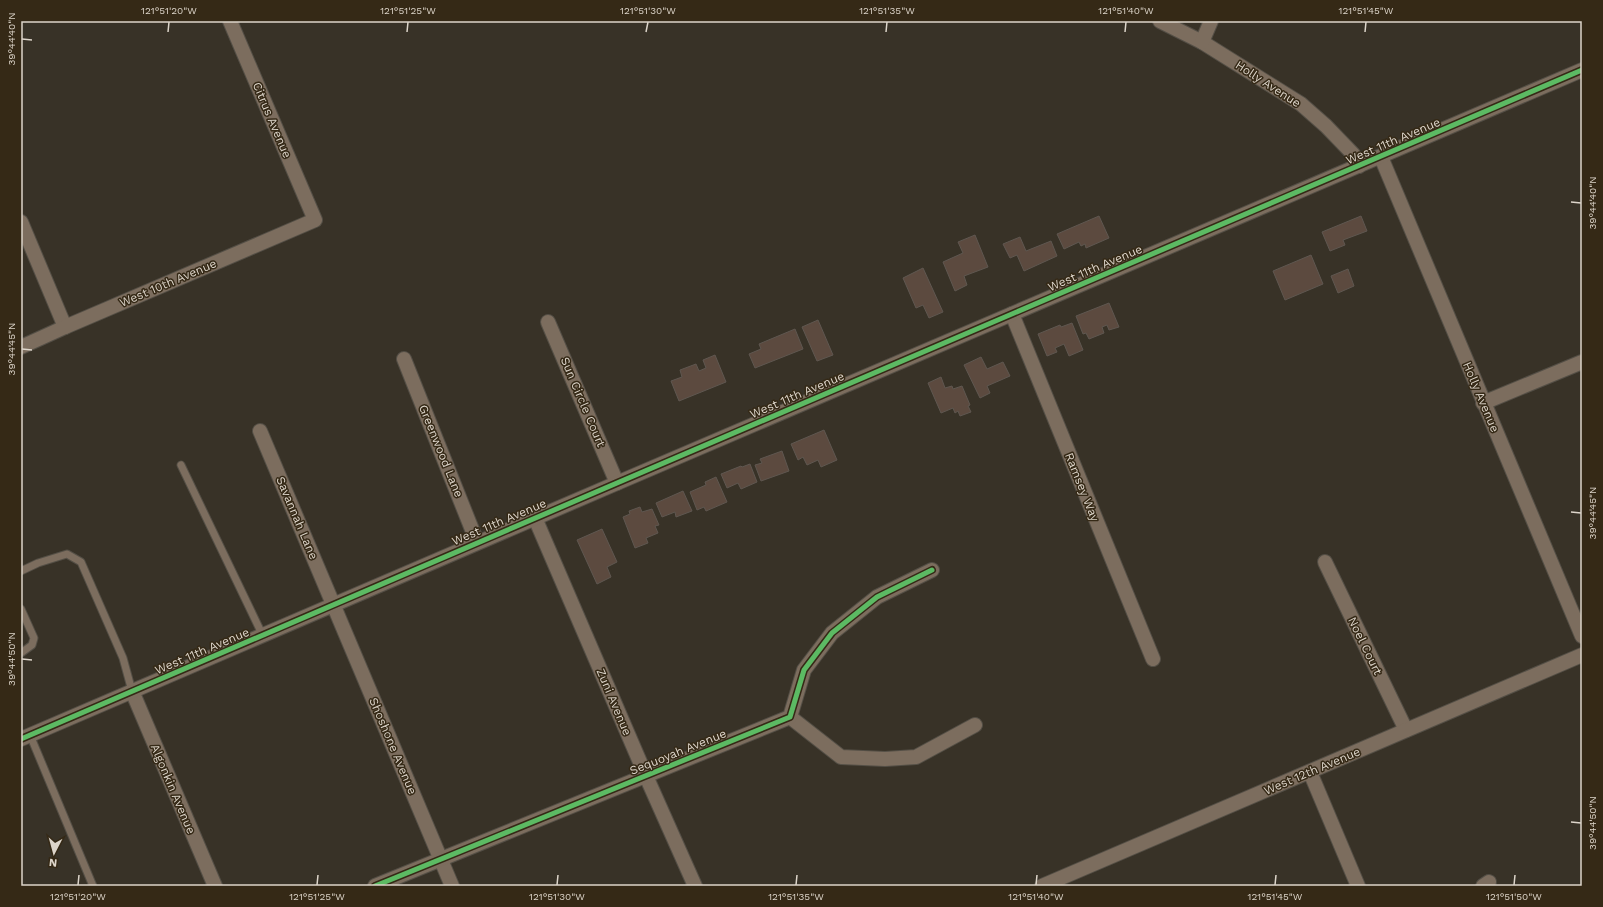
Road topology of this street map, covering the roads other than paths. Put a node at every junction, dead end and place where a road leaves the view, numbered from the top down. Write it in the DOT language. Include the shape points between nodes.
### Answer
graph roads {
  1 [pos="230,21"];
  2 [pos="1160,21"];
  3 [pos="1211,21"];
  4 [pos="1202,42"];
  5 [pos="1582,70"];
  6 [pos="1381,157"];
  7 [pos="1359,166"];
  8 [pos="315,220"];
  9 [pos="21,222"];
  10 [pos="1012,314"];
  11 [pos="548,322"];
  12 [pos="65,327"];
  13 [pos="21,347"];
  14 [pos="404,359"];
  15 [pos="1582,362"];
  16 [pos="1483,403"];
  17 [pos="260,431"];
  18 [pos="181,465"];
  19 [pos="617,482"];
  20 [pos="535,518"];
  21 [pos="477,542"];
  22 [pos="1325,562"];
  23 [pos="932,570"];
  24 [pos="21,571"];
  25 [pos="334,605"];
  26 [pos="21,609"];
  27 [pos="263,636"];
  28 [pos="1582,636"];
  29 [pos="21,653"];
  30 [pos="1582,655"];
  31 [pos="1153,660"];
  32 [pos="132,692"];
  33 [pos="790,717"];
  34 [pos="975,725"];
  35 [pos="1406,730"];
  36 [pos="26,737"];
  37 [pos="1310,772"];
  38 [pos="646,776"];
  39 [pos="440,860"];
  40 [pos="93,886"];
  41 [pos="215,886"];
  42 [pos="375,886"];
  43 [pos="452,886"];
  44 [pos="695,886"];
  45 [pos="1042,886"];
  46 [pos="1358,886"];
  1 -- 8 [label="street, Citrus Avenue"];
  2 -- 4 [label="street, Holly Avenue"];
  3 -- 4 [label="street"];
  4 -- 7 [label="street, Holly Avenue" via="1301,104 1354,154"];
  5 -- 6 [label="street, West 11th Avenue"];
  6 -- 7 [label="street, West 11th Avenue"];
  6 -- 16 [label="street, Holly Avenue"];
  7 -- 10 [label="street, West 11th Avenue"];
  8 -- 12 [label="street, West 10th Avenue"];
  9 -- 12 [label="street"];
  10 -- 19 [label="street, West 11th Avenue"];
  10 -- 31 [label="street, Ramsey Way"];
  11 -- 19 [label="street, Sun Circle Court"];
  12 -- 13 [label="street, West 10th Avenue"];
  14 -- 21 [label="street, Greenwood Lane"];
  15 -- 16 [label="street"];
  16 -- 28 [label="street, Holly Avenue"];
  17 -- 25 [label="street, Savannah Lane"];
  18 -- 27 [label="lane"];
  19 -- 20 [label="street, West 11th Avenue"];
  20 -- 21 [label="street, West 11th Avenue"];
  20 -- 38 [label="street, Zuni Avenue"];
  21 -- 25 [label="street, West 11th Avenue"];
  22 -- 35 [label="street, Noel Court"];
  23 -- 33 [label="street" via="877,597 832,633 804,670"];
  24 -- 32 [label="lane" via="67,554 81,562 123,658"];
  25 -- 27 [label="street, West 11th Avenue"];
  25 -- 39 [label="street, Shoshone Avenue"];
  26 -- 29 [label="lane" via="34,638 32,645"];
  27 -- 32 [label="street, West 11th Avenue"];
  30 -- 35 [label="street, West 12th Avenue"];
  32 -- 36 [label="street, West 11th Avenue"];
  32 -- 41 [label="street, Algonkin Avenue"];
  33 -- 34 [label="street" via="841,757 885,759 916,757"];
  33 -- 38 [label="street, Sequoyah Avenue"];
  35 -- 37 [label="street, West 12th Avenue"];
  36 -- 40 [label="lane"];
  37 -- 45 [label="street, West 12th Avenue"];
  37 -- 46 [label="street"];
  38 -- 39 [label="street, Sequoyah Avenue"];
  38 -- 44 [label="street, Zuni Avenue"];
  39 -- 42 [label="street, Sequoyah Avenue"];
  39 -- 43 [label="street, Shoshone Avenue"];
}
